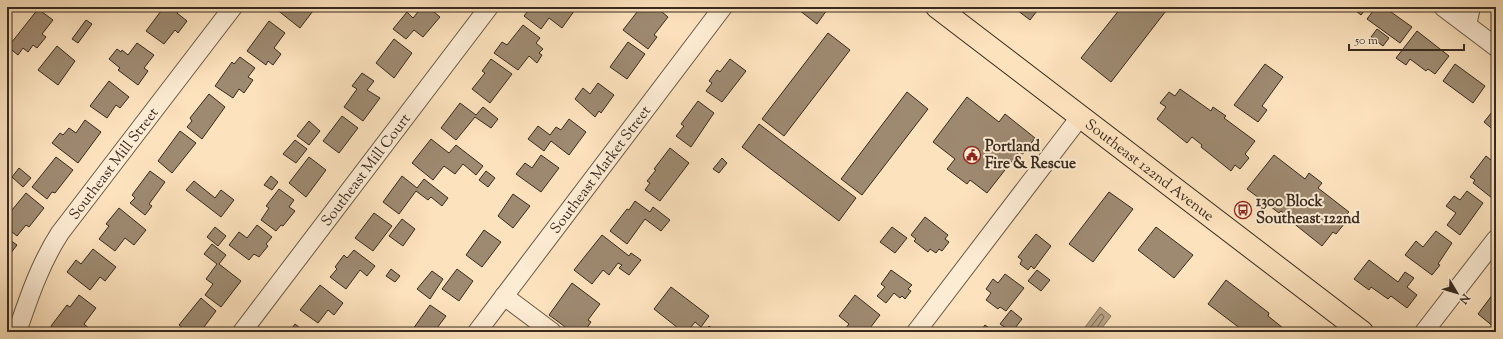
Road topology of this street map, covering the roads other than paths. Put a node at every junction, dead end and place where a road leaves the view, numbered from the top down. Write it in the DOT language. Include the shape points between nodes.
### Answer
graph roads {
  1 [pos="233,7"];
  2 [pos="489,7"];
  3 [pos="723,7"];
  4 [pos="937,7"];
  5 [pos="1443,7"];
  6 [pos="1471,7"];
  7 [pos="1467,25"];
  8 [pos="1496,47"];
  9 [pos="1080,117"];
  10 [pos="1496,239"];
  11 [pos="504,296"];
  12 [pos="1350,328"];
  13 [pos="17,332"];
  14 [pos="242,332"];
  15 [pos="477,332"];
  16 [pos="552,332"];
  17 [pos="916,332"];
  18 [pos="1424,332"];
  1 -- 13 [label="street, Southeast Mill Street" via="60,233 33,284"];
  2 -- 14 [label="street, Southeast Mill Court"];
  3 -- 11 [label="street, Southeast Market Street"];
  4 -- 9 [label="main road, Southeast 122nd Avenue"];
  5 -- 7 [label="street"];
  6 -- 7 [label="street"];
  7 -- 8 [label="street"];
  9 -- 12 [label="main road, Southeast 122nd Avenue"];
  9 -- 17 [label="street"];
  10 -- 18 [label="street"];
  11 -- 15 [label="street, Southeast Market Street"];
  11 -- 16 [label="street"];
}
